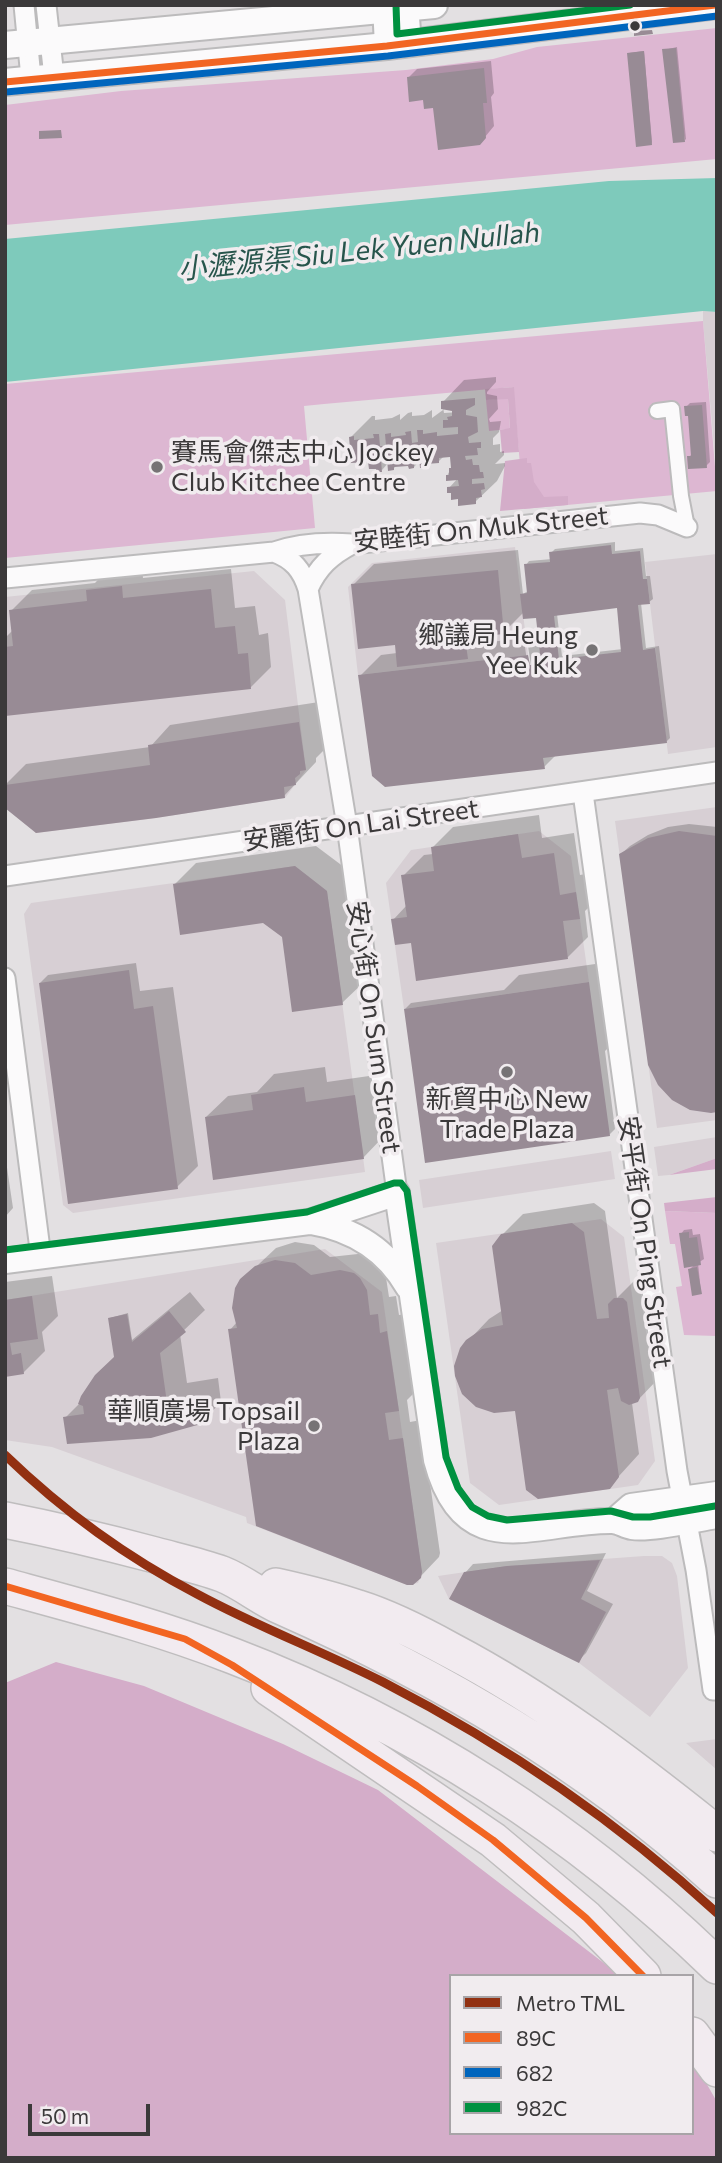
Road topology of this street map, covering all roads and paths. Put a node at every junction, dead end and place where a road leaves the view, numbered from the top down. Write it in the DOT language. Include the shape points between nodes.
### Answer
graph roads {
  1 [pos="24,5"];
  2 [pos="46,5"];
  3 [pos="434,5"];
  4 [pos="717,5"];
  5 [pos="395,7"];
  6 [pos="27,43"];
  7 [pos="398,45"];
  8 [pos="30,79"];
  9 [pos="657,411"];
  10 [pos="687,527"];
  11 [pos="352,544"];
  12 [pos="274,552"];
  13 [pos="5,578"];
  14 [pos="308,589"];
  15 [pos="717,772"];
  16 [pos="583,793"];
  17 [pos="346,827"];
  18 [pos="5,876"];
  19 [pos="5,978"];
  20 [pos="397,1193"];
  21 [pos="309,1222"];
  22 [pos="41,1257"];
  23 [pos="5,1261"];
  24 [pos="410,1290"];
  25 [pos="717,1494"];
  26 [pos="683,1510"];
  27 [pos="717,1516"];
  28 [pos="5,1520"];
  29 [pos="224,1574"];
  30 [pos="5,1586"];
  31 [pos="185,1639"];
  32 [pos="715,1690"];
  33 [pos="717,1834"];
  34 [pos="717,1880"];
  35 [pos="717,1966"];
  36 [pos="641,1974"];
  37 [pos="694,2038"];
  38 [pos="717,2069"];
  1 -- 6 [label="street"];
  2 -- 6 [label="street"];
  3 -- 5 [label="main road"];
  4 -- 7 [label="main road"];
  5 -- 6 [label="main road"];
  5 -- 7 [label="street"];
  6 -- 8 [label="street"];
  7 -- 8 [label="main road"];
  9 -- 10 [label="street" via="672,409"];
  10 -- 11 [label="street, 安睦街 On Muk Street" via="640,513"];
  11 -- 12 [label="street, 安睦街 On Muk Street" via="305,544"];
  11 -- 14 [label="street" via="326,561"];
  12 -- 13 [label="street"];
  12 -- 14 [label="street, 安心街 On Sum Street" via="292,560"];
  14 -- 17 [label="street, 安心街 On Sum Street"];
  15 -- 16 [label="street, 安麗街 On Lai Street"];
  16 -- 17 [label="street, 安麗街 On Lai Street"];
  16 -- 26 [label="street, 安平街 On Ping Street"];
  17 -- 18 [label="street, 安麗街 On Lai Street"];
  17 -- 20 [label="street, 安心街 On Sum Street"];
  19 -- 22 [label="street"];
  20 -- 21 [label="street"];
  20 -- 24 [label="street, 安心街 On Sum Street"];
  21 -- 22 [label="street"];
  21 -- 24 [label="street" via="345,1230 369,1243 390,1261"];
  22 -- 23 [label="street"];
  24 -- 26 [label="street, 安心街 On Sum Street" via="436,1460 445,1487 461,1509 483,1526 508,1532 615,1520 632,1527"];
  25 -- 26 [label="street, 安心街 On Sum Street"];
  26 -- 27 [label="street, 安心街 On Sum Street"];
  26 -- 32 [label="street, 安平街 On Ping Street"];
  28 -- 29 [label="highway"];
  29 -- 33 [label="highway" via="359,1608 462,1656 589,1735"];
  29 -- 34 [label="highway" via="512,1725 602,1786"];
  30 -- 31 [label="highway"];
  31 -- 35 [label="highway" via="272,1671 419,1742 584,1850"];
  31 -- 36 [label="highway" via="279,1695 482,1832 570,1904"];
  37 -- 38 [label="highway"];
}
